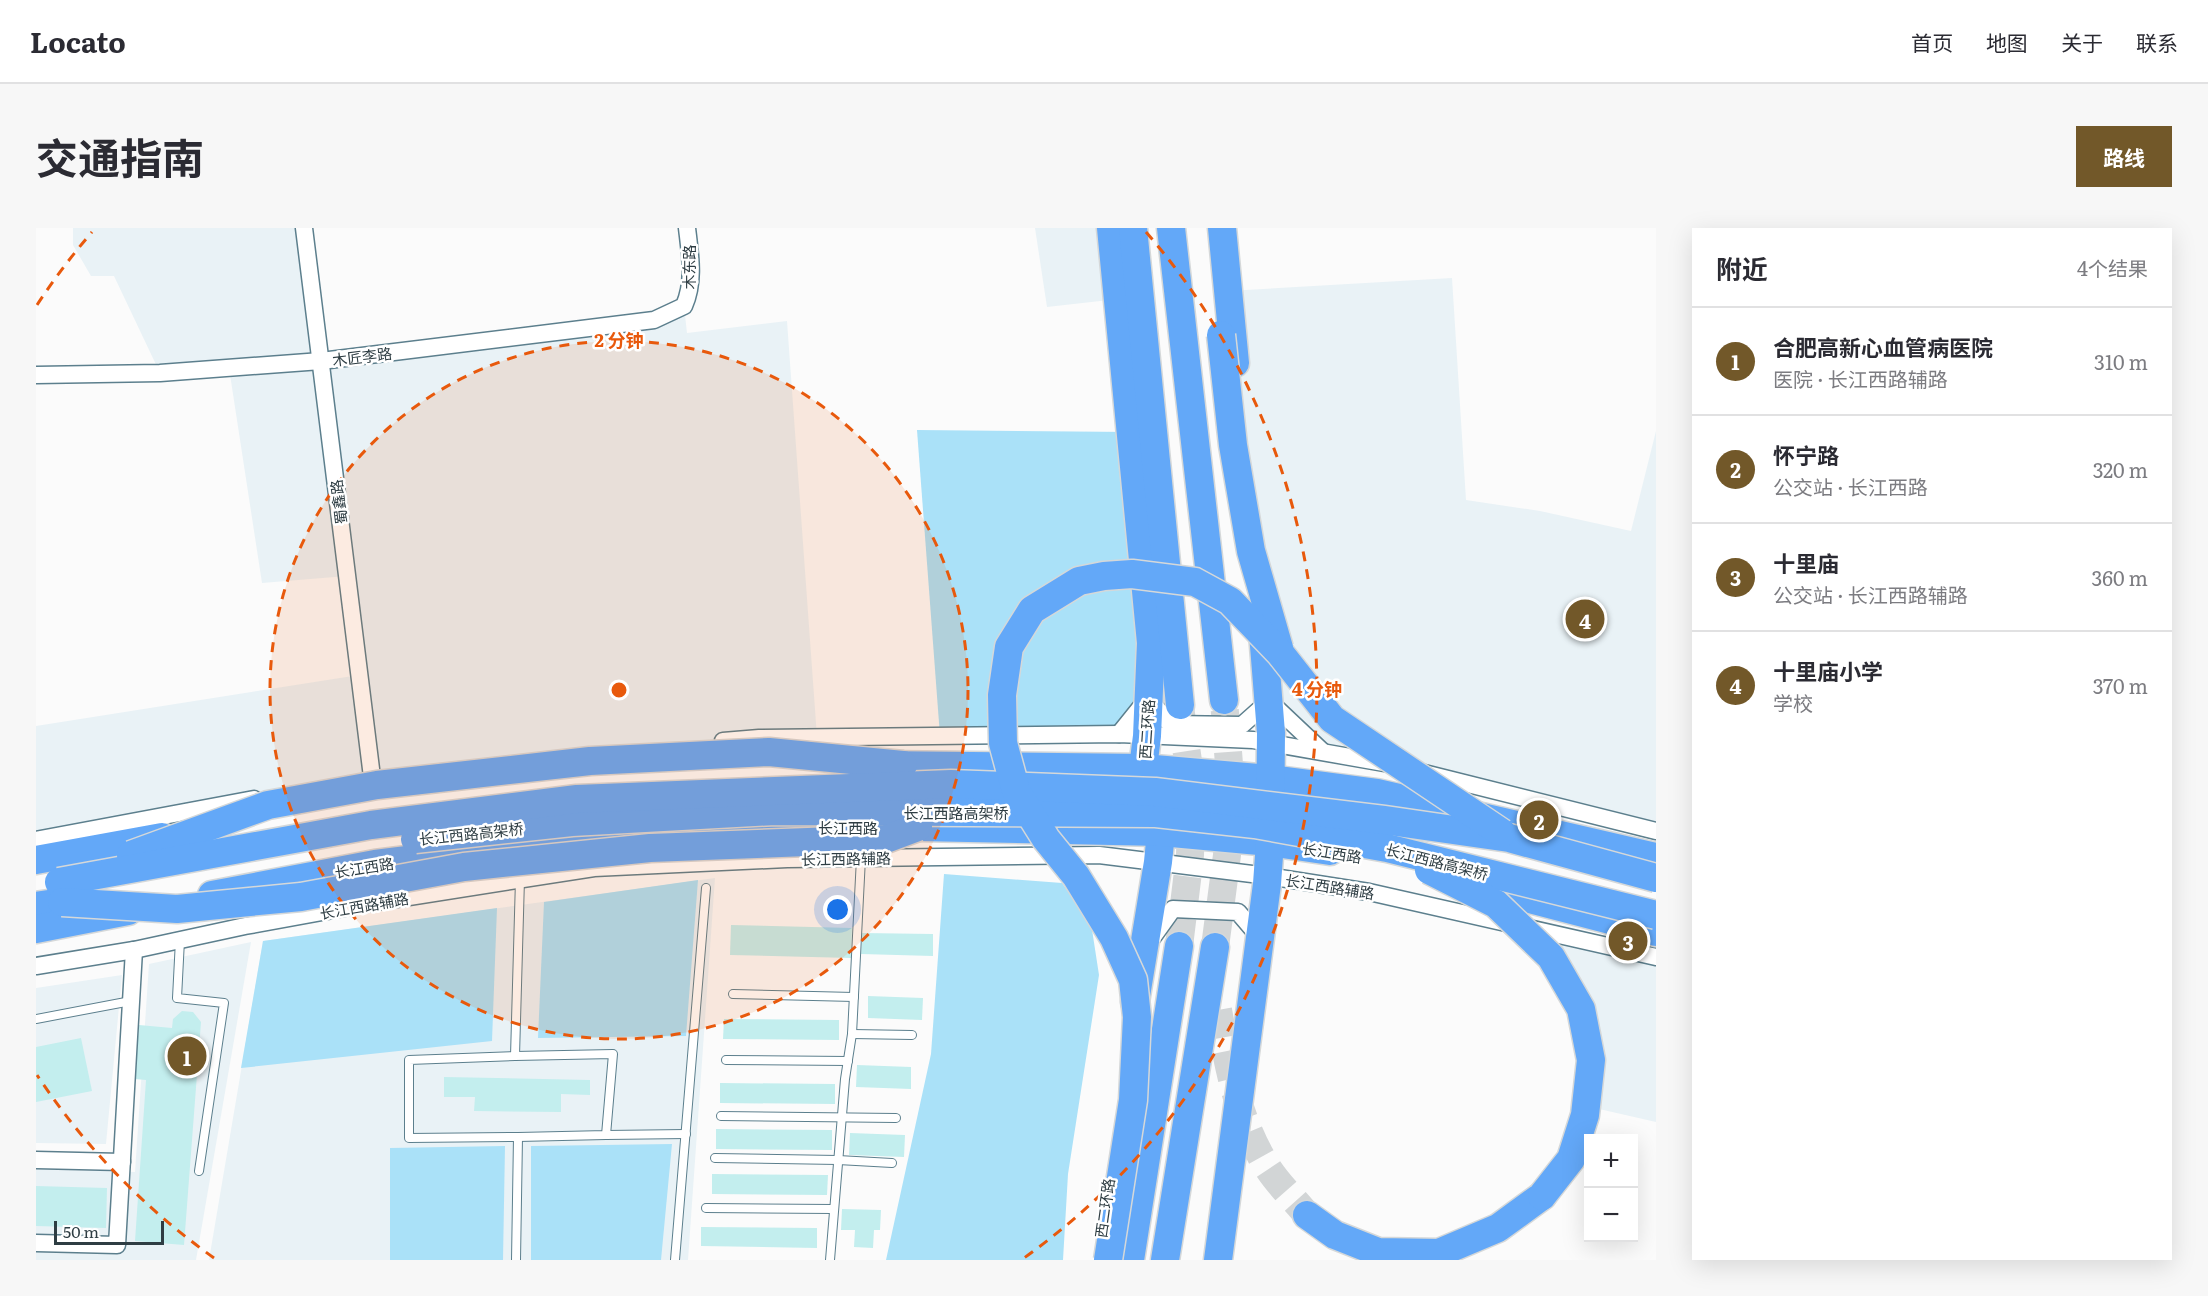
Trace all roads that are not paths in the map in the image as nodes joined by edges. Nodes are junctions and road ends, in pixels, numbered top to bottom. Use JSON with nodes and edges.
{"nodes":[{"id":1,"x":304,"y":228,"type":"edge"},
{"id":2,"x":687,"y":228,"type":"edge"},
{"id":3,"x":1111,"y":228,"type":"edge"},
{"id":4,"x":1133,"y":228,"type":"edge"},
{"id":5,"x":1171,"y":228,"type":"edge"},
{"id":6,"x":1205,"y":228,"type":"edge"},
{"id":7,"x":1222,"y":228,"type":"edge"},
{"id":8,"x":684,"y":306,"type":"joint"},
{"id":9,"x":321,"y":361,"type":"junction"},
{"id":10,"x":36,"y":375,"type":"edge"},
{"id":11,"x":1280,"y":653,"type":"junction"},
{"id":12,"x":1148,"y":698,"type":"junction"},
{"id":13,"x":1224,"y":700,"type":"tunnel mouth"},
{"id":14,"x":1269,"y":701,"type":"junction"},
{"id":15,"x":1180,"y":705,"type":"tunnel mouth"},
{"id":16,"x":1119,"y":734,"type":"junction"},
{"id":17,"x":1147,"y":736,"type":"junction"},
{"id":18,"x":1271,"y":743,"type":"junction"},
{"id":19,"x":1322,"y":751,"type":"junction"},
{"id":20,"x":903,"y":765,"type":"junction"},
{"id":21,"x":1143,"y":768,"type":"junction"},
{"id":22,"x":372,"y":777,"type":"junction"},
{"id":23,"x":1270,"y":779,"type":"junction"},
{"id":24,"x":918,"y":827,"type":"junction"},
{"id":25,"x":1656,"y":831,"type":"edge"},
{"id":26,"x":1161,"y":832,"type":"junction"},
{"id":27,"x":1509,"y":838,"type":"junction"},
{"id":28,"x":36,"y":840,"type":"edge"},
{"id":29,"x":1270,"y":842,"type":"junction"},
{"id":30,"x":1388,"y":848,"type":"junction"},
{"id":31,"x":1656,"y":857,"type":"edge"},
{"id":32,"x":861,"y":858,"type":"junction"},
{"id":33,"x":36,"y":860,"type":"edge"},
{"id":34,"x":1158,"y":862,"type":"junction"},
{"id":35,"x":1268,"y":876,"type":"junction"},
{"id":36,"x":1656,"y":878,"type":"edge"},
{"id":37,"x":520,"y":879,"type":"junction"},
{"id":38,"x":706,"y":888,"type":"dead end"},
{"id":39,"x":48,"y":894,"type":"edge"},
{"id":40,"x":1656,"y":915,"type":"edge"},
{"id":41,"x":36,"y":929,"type":"edge"},
{"id":42,"x":1656,"y":932,"type":"edge"},
{"id":43,"x":1260,"y":939,"type":"junction"},
{"id":44,"x":180,"y":940,"type":"junction"},
{"id":45,"x":1179,"y":946,"type":"tunnel mouth"},
{"id":46,"x":134,"y":950,"type":"junction"},
{"id":47,"x":1144,"y":950,"type":"junction"},
{"id":48,"x":1656,"y":957,"type":"edge"},
{"id":49,"x":36,"y":966,"type":"edge"},
{"id":50,"x":733,"y":994,"type":"dead end"},
{"id":51,"x":854,"y":997,"type":"junction"},
{"id":52,"x":131,"y":1001,"type":"junction"},
{"id":53,"x":1218,"y":1010,"type":"tunnel mouth"},
{"id":54,"x":36,"y":1019,"type":"edge"},
{"id":55,"x":852,"y":1034,"type":"junction"},
{"id":56,"x":912,"y":1035,"type":"dead end"},
{"id":57,"x":515,"y":1056,"type":"junction"},
{"id":58,"x":726,"y":1060,"type":"dead end"},
{"id":59,"x":848,"y":1061,"type":"junction"},
{"id":60,"x":721,"y":1116,"type":"dead end"},
{"id":61,"x":842,"y":1117,"type":"junction"},
{"id":62,"x":896,"y":1118,"type":"dead end"},
{"id":63,"x":686,"y":1134,"type":"junction"},
{"id":64,"x":606,"y":1135,"type":"junction"},
{"id":65,"x":518,"y":1137,"type":"junction"},
{"id":66,"x":715,"y":1158,"type":"dead end"},
{"id":67,"x":36,"y":1160,"type":"edge"},
{"id":68,"x":838,"y":1160,"type":"junction"},
{"id":69,"x":122,"y":1162,"type":"junction"},
{"id":70,"x":892,"y":1163,"type":"dead end"},
{"id":71,"x":199,"y":1171,"type":"dead end"},
{"id":72,"x":706,"y":1208,"type":"dead end"},
{"id":73,"x":833,"y":1209,"type":"junction"},
{"id":74,"x":1307,"y":1215,"type":"tunnel mouth"},
{"id":75,"x":36,"y":1243,"type":"edge"},
{"id":76,"x":516,"y":1260,"type":"edge"},
{"id":77,"x":675,"y":1260,"type":"edge"},
{"id":78,"x":830,"y":1260,"type":"edge"},
{"id":79,"x":1097,"y":1260,"type":"edge"},
{"id":80,"x":1108,"y":1260,"type":"edge"},
{"id":81,"x":1130,"y":1260,"type":"edge"},
{"id":82,"x":1165,"y":1260,"type":"edge"},
{"id":83,"x":1218,"y":1260,"type":"edge"}],
"edges":[{"from":1,"to":9,"type":"street","name":"蜀鑫路"},
{"from":2,"to":8,"type":"street","name":"木东路"},
{"from":3,"to":12,"type":"highway","name":"西二环路"},
{"from":4,"to":15,"type":"highway","name":"西二环路"},
{"from":5,"to":13,"type":"highway"},
{"from":6,"to":11,"type":"highway","bridge":true},
{"from":7,"to":14,"type":"highway"},
{"from":8,"to":9,"type":"street","name":"木匠李路"},
{"from":9,"to":10,"type":"street","name":"木匠李路"},
{"from":9,"to":22,"type":"street","name":"蜀鑫路"},
{"from":11,"to":27,"type":"highway","bridge":true},
{"from":11,"to":80,"type":"highway","bridge":true},
{"from":12,"to":14,"type":"street"},
{"from":12,"to":16,"type":"street"},
{"from":12,"to":17,"type":"highway","name":"西二环路"},
{"from":14,"to":18,"type":"highway"},
{"from":14,"to":19,"type":"street"},
{"from":16,"to":17,"type":"street"},
{"from":16,"to":22,"type":"street"},
{"from":17,"to":18,"type":"street"},
{"from":17,"to":21,"type":"highway","name":"西二环路"},
{"from":18,"to":19,"type":"street"},
{"from":18,"to":23,"type":"highway"},
{"from":19,"to":25,"type":"street"},
{"from":20,"to":21,"type":"highway"},
{"from":20,"to":33,"type":"highway"},
{"from":20,"to":39,"type":"highway","bridge":true},
{"from":21,"to":23,"type":"highway"},
{"from":21,"to":26,"type":"highway","name":"西二环路"},
{"from":22,"to":28,"type":"street"},
{"from":23,"to":29,"type":"highway"},
{"from":23,"to":31,"type":"highway"},
{"from":24,"to":26,"type":"highway","name":"长江西路"},
{"from":24,"to":39,"type":"highway","bridge":true},
{"from":24,"to":41,"type":"highway","name":"长江西路"},
{"from":26,"to":29,"type":"highway","name":"长江西路"},
{"from":26,"to":34,"type":"highway","name":"西二环路"},
{"from":27,"to":36,"type":"highway","name":"长江西路高架桥","bridge":true},
{"from":27,"to":39,"type":"highway","name":"长江西路高架桥","bridge":true},
{"from":29,"to":35,"type":"highway"},
{"from":29,"to":42,"type":"highway","name":"长江西路"},
{"from":30,"to":39,"type":"highway","name":"长江西路高架桥","bridge":true},
{"from":30,"to":40,"type":"highway","name":"长江西路高架桥","bridge":true},
{"from":30,"to":74,"type":"highway","bridge":true},
{"from":32,"to":34,"type":"street","name":"长江西路辅路"},
{"from":32,"to":37,"type":"street","name":"长江西路辅路"},
{"from":32,"to":51,"type":"lane"},
{"from":34,"to":35,"type":"street","name":"长江西路辅路"},
{"from":34,"to":47,"type":"highway","name":"西二环路"},
{"from":35,"to":43,"type":"highway"},
{"from":35,"to":48,"type":"street","name":"长江西路辅路"},
{"from":37,"to":44,"type":"street","name":"长江西路辅路"},
{"from":37,"to":57,"type":"lane"},
{"from":38,"to":63,"type":"lane"},
{"from":43,"to":47,"type":"street"},
{"from":43,"to":83,"type":"highway"},
{"from":44,"to":46,"type":"street","name":"长江西路辅路"},
{"from":44,"to":71,"type":"lane"},
{"from":45,"to":81,"type":"highway"},
{"from":46,"to":49,"type":"street","name":"长江西路辅路"},
{"from":46,"to":52,"type":"street"},
{"from":47,"to":79,"type":"highway","name":"西二环路"},
{"from":50,"to":51,"type":"lane"},
{"from":51,"to":55,"type":"lane"},
{"from":52,"to":54,"type":"lane"},
{"from":52,"to":69,"type":"street"},
{"from":53,"to":82,"type":"highway"},
{"from":55,"to":56,"type":"lane"},
{"from":55,"to":59,"type":"lane"},
{"from":57,"to":64,"type":"lane"},
{"from":57,"to":65,"type":"lane"},
{"from":58,"to":59,"type":"lane"},
{"from":59,"to":61,"type":"lane"},
{"from":60,"to":61,"type":"lane"},
{"from":61,"to":62,"type":"lane"},
{"from":61,"to":68,"type":"lane"},
{"from":63,"to":64,"type":"lane"},
{"from":63,"to":77,"type":"lane"},
{"from":64,"to":65,"type":"lane"},
{"from":65,"to":76,"type":"lane"},
{"from":66,"to":68,"type":"lane"},
{"from":67,"to":69,"type":"street"},
{"from":68,"to":70,"type":"lane"},
{"from":68,"to":73,"type":"lane"},
{"from":69,"to":75,"type":"street"},
{"from":72,"to":73,"type":"lane"},
{"from":73,"to":78,"type":"lane"}]}
